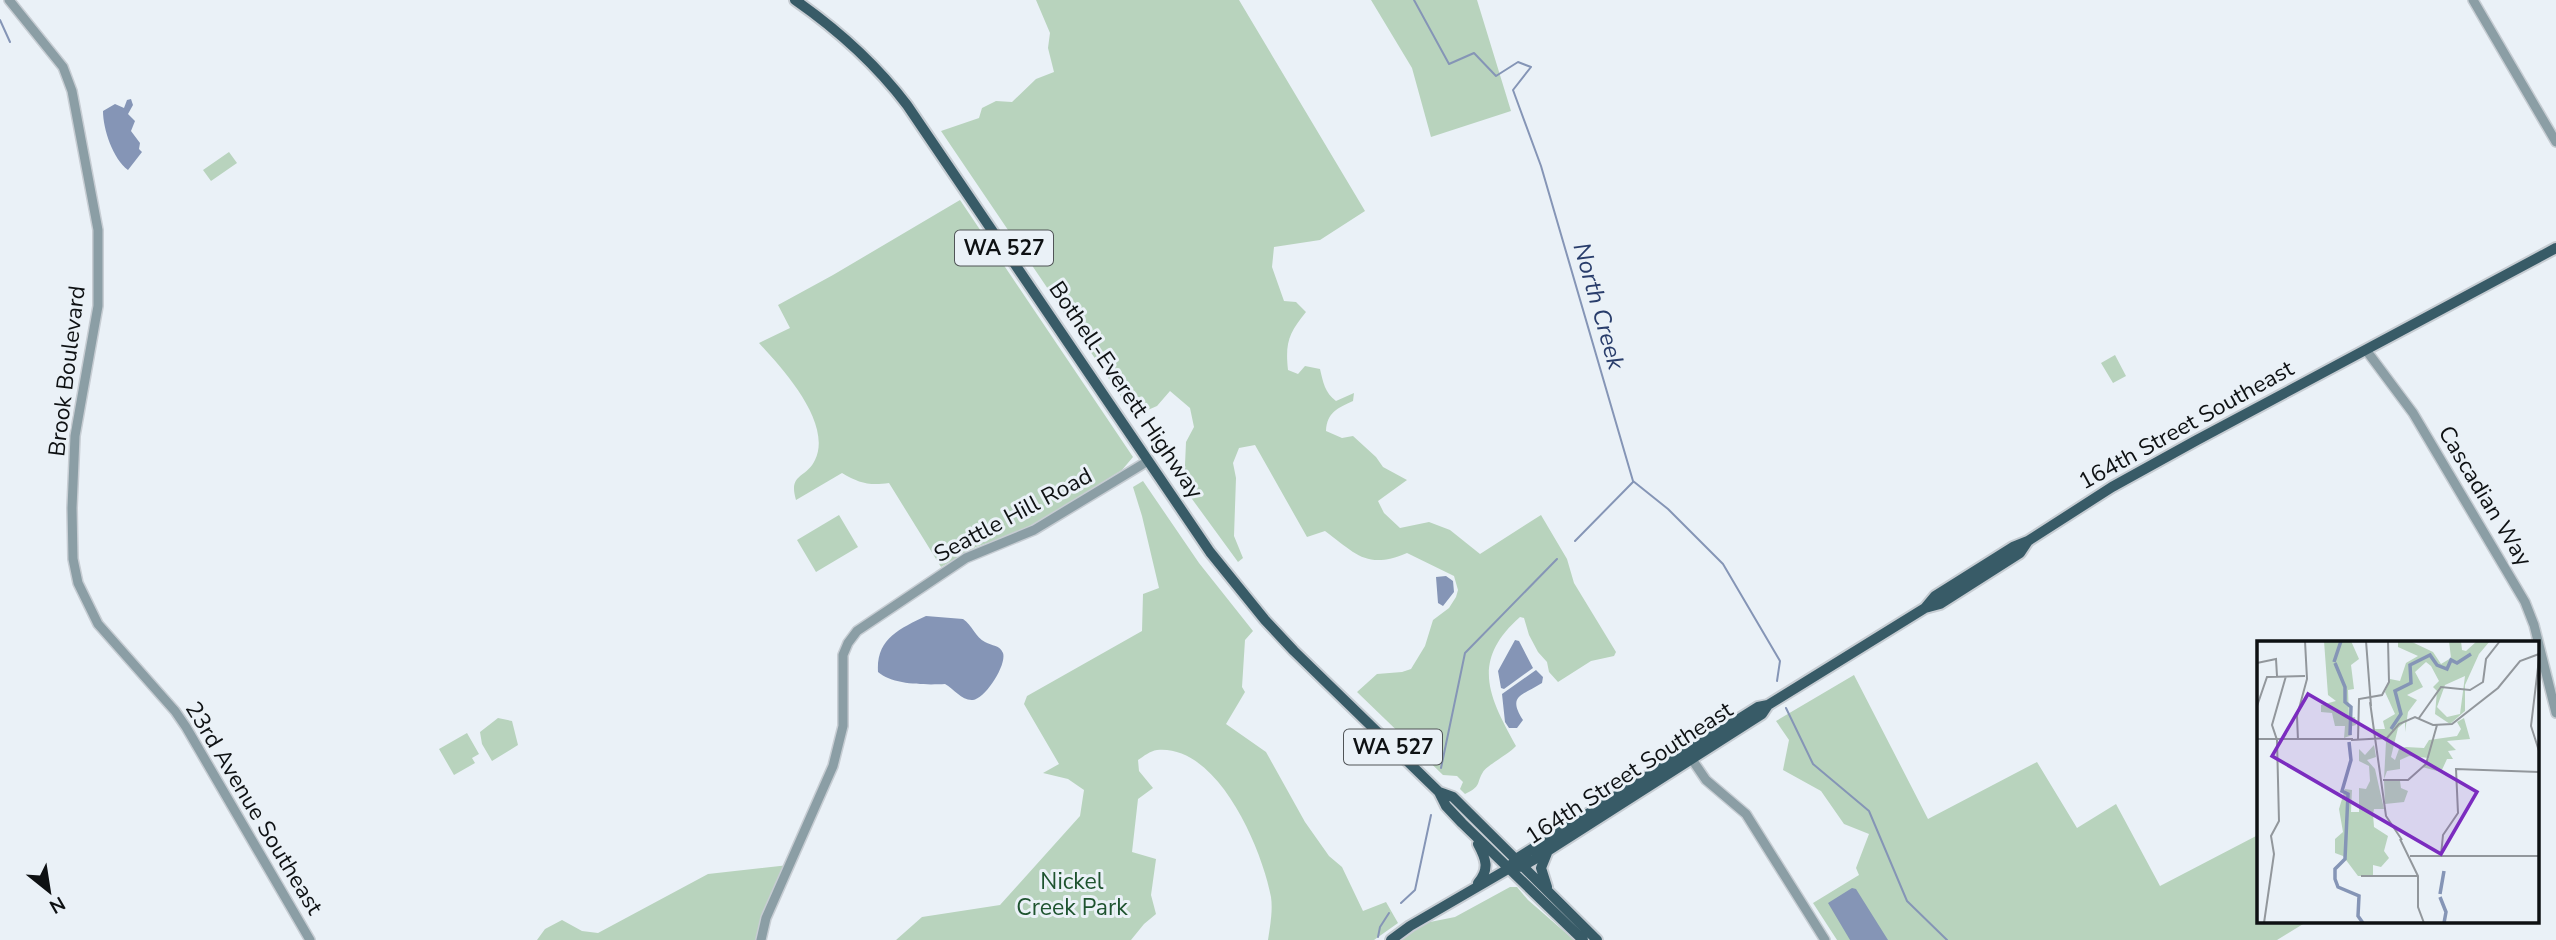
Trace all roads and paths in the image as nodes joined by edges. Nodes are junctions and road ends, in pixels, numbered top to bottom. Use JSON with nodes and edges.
{"nodes":[{"id":1,"x":9,"y":0,"type":"edge"},
{"id":2,"x":795,"y":0,"type":"edge"},
{"id":3,"x":2473,"y":0,"type":"edge"},
{"id":4,"x":2556,"y":142,"type":"edge"},
{"id":5,"x":2556,"y":248,"type":"edge"},
{"id":6,"x":2367,"y":350,"type":"junction"},
{"id":7,"x":1147,"y":461,"type":"junction"},
{"id":8,"x":163,"y":698,"type":"joint"},
{"id":9,"x":1768,"y":705,"type":"junction"},
{"id":10,"x":2556,"y":713,"type":"edge"},
{"id":11,"x":1691,"y":758,"type":"junction"},
{"id":12,"x":1439,"y":792,"type":"junction"},
{"id":13,"x":1472,"y":833,"type":"junction"},
{"id":14,"x":1553,"y":847,"type":"junction"},
{"id":15,"x":1520,"y":862,"type":"junction"},
{"id":16,"x":1508,"y":869,"type":"junction"},
{"id":17,"x":1550,"y":893,"type":"junction"},
{"id":18,"x":1465,"y":894,"type":"junction"},
{"id":19,"x":310,"y":940,"type":"edge"},
{"id":20,"x":761,"y":940,"type":"edge"},
{"id":21,"x":1391,"y":940,"type":"edge"},
{"id":22,"x":1583,"y":940,"type":"edge"},
{"id":23,"x":1597,"y":940,"type":"edge"},
{"id":24,"x":1825,"y":940,"type":"edge"}],
"edges":[{"from":1,"to":8,"type":"street","name":"Brook Boulevard"},
{"from":2,"to":7,"type":"main road","name":"Bothell-Everett Highway","number":"WA 527"},
{"from":3,"to":4,"type":"street"},
{"from":5,"to":6,"type":"main road","name":"164th Street Southeast"},
{"from":6,"to":9,"type":"main road","name":"164th Street Southeast"},
{"from":6,"to":10,"type":"street","name":"Cascadian Way"},
{"from":7,"to":12,"type":"main road","name":"Bothell-Everett Highway","number":"WA 527"},
{"from":7,"to":20,"type":"street","name":"Seattle Hill Road"},
{"from":8,"to":19,"type":"street","name":"23rd Avenue Southeast"},
{"from":9,"to":11,"type":"main road","name":"164th Street Southeast"},
{"from":9,"to":15,"type":"main road","name":"164th Street Southeast"},
{"from":11,"to":14,"type":"main road","name":"164th Street Southeast"},
{"from":11,"to":24,"type":"street"},
{"from":12,"to":13,"type":"main road","name":"Bothell-Everett Highway","number":"WA 527"},
{"from":12,"to":15,"type":"main road","name":"Bothell-Everett Highway","number":"WA 527"},
{"from":13,"to":16,"type":"main road","name":"Bothell-Everett Highway","number":"WA 527"},
{"from":13,"to":18,"type":"main road"},
{"from":14,"to":15,"type":"main road","name":"164th Street Southeast"},
{"from":14,"to":17,"type":"main road"},
{"from":15,"to":16,"type":"main road"},
{"from":15,"to":17,"type":"main road","name":"Bothell-Everett Highway","number":"WA 527"},
{"from":16,"to":18,"type":"main road"},
{"from":16,"to":22,"type":"main road","name":"Bothell-Everett Highway","number":"WA 527"},
{"from":17,"to":23,"type":"main road","name":"Bothell-Everett Highway","number":"WA 527"},
{"from":18,"to":21,"type":"main road"}]}
